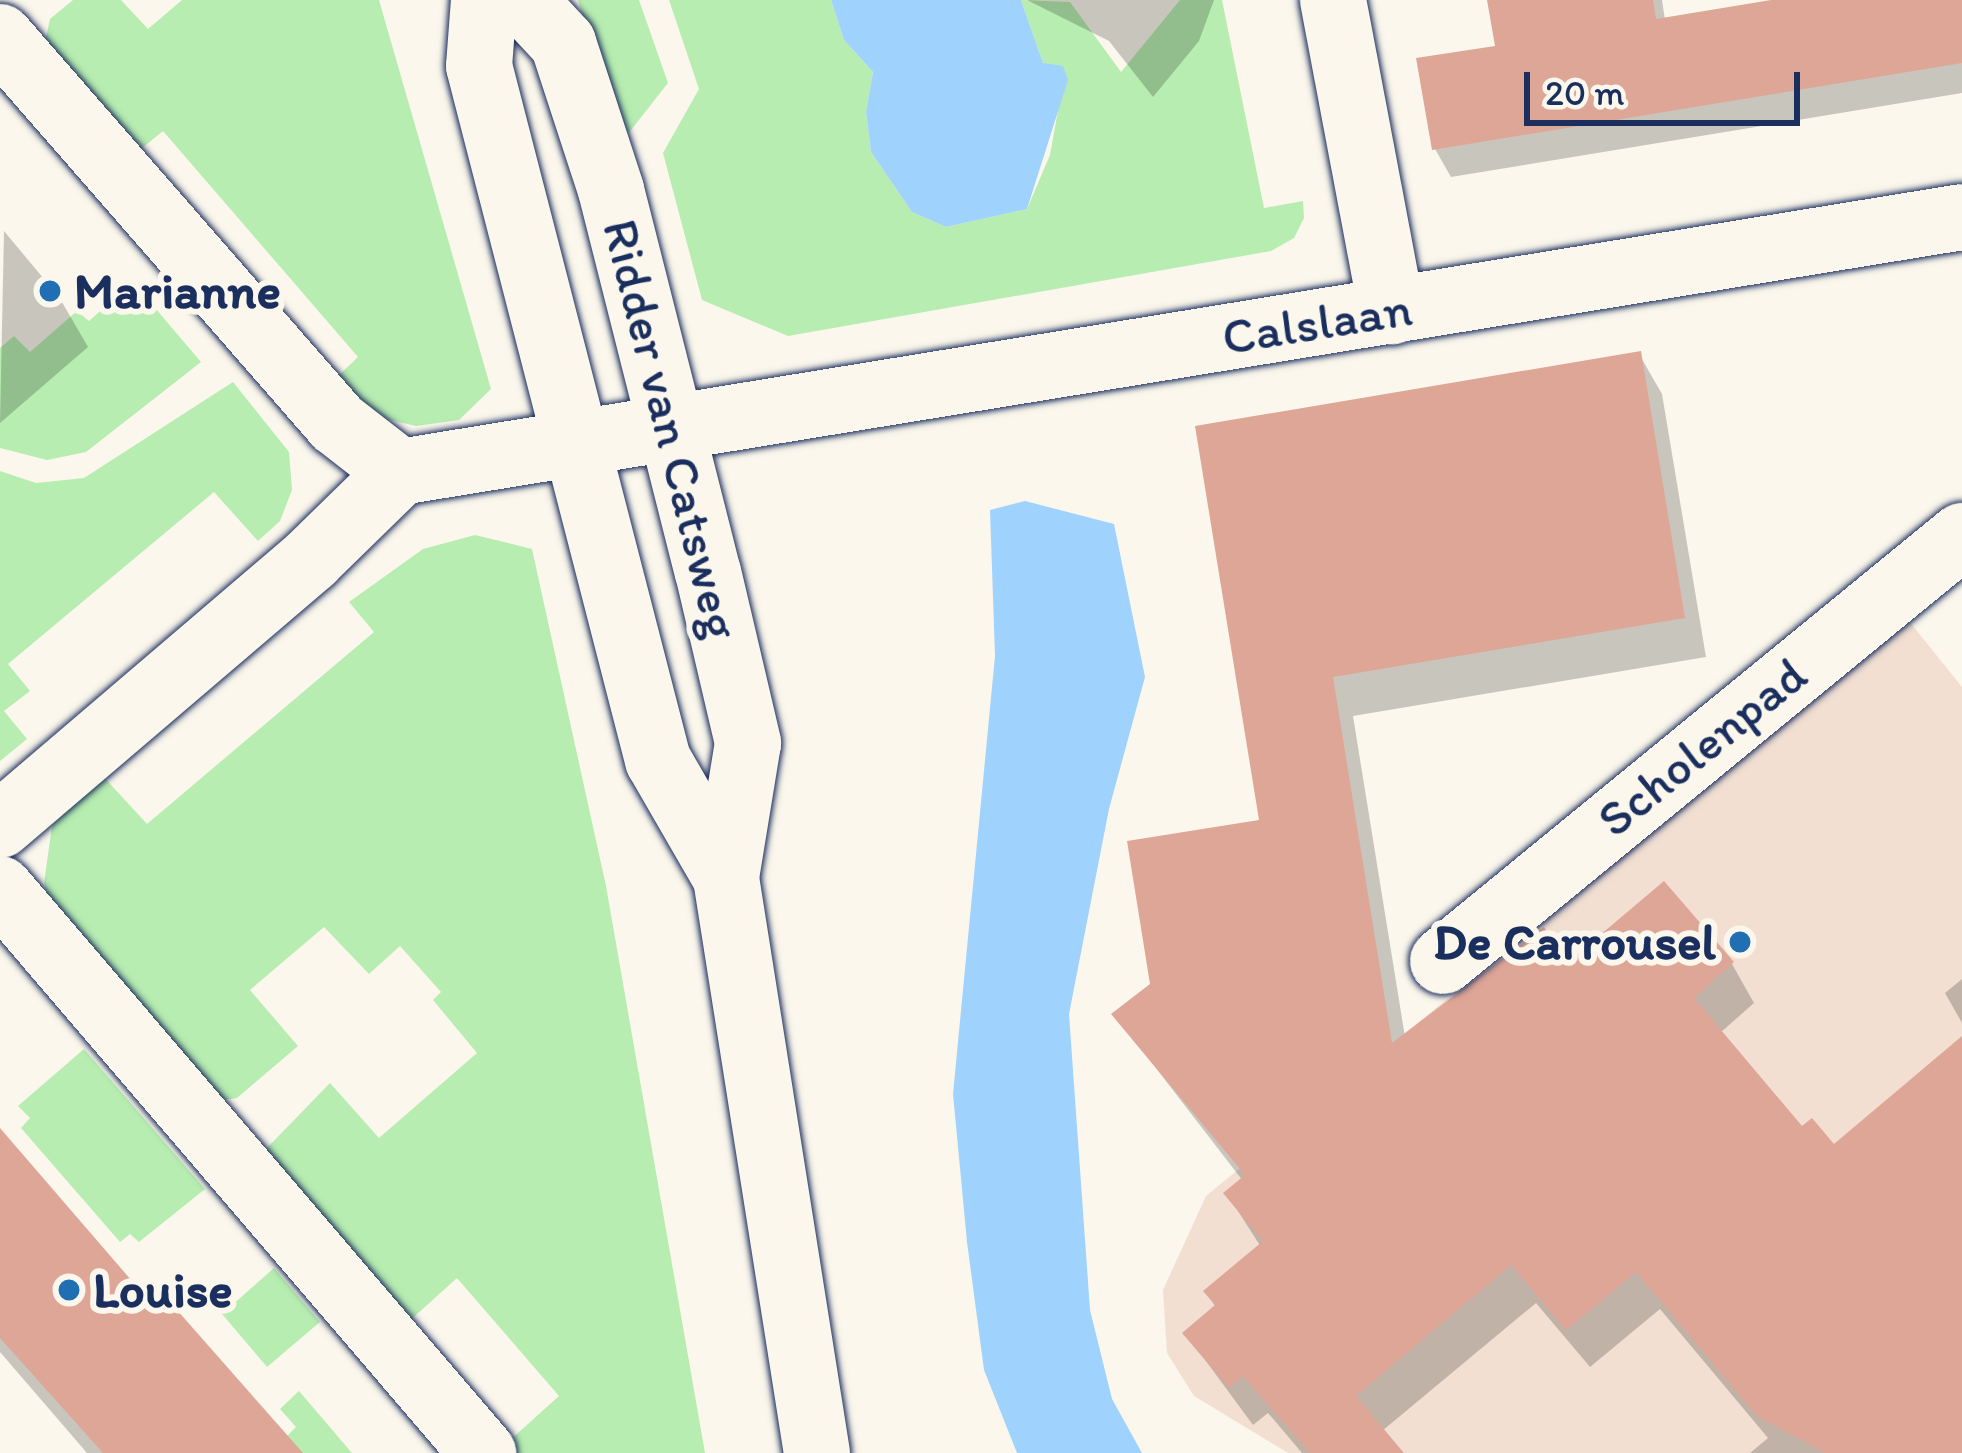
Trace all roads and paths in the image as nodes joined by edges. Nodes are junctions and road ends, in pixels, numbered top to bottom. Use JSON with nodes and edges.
{"nodes":[{"id":1,"x":484,"y":0,"type":"edge"},
{"id":2,"x":523,"y":0,"type":"edge"},
{"id":3,"x":1333,"y":0,"type":"edge"},
{"id":4,"x":0,"y":38,"type":"edge"},
{"id":5,"x":1962,"y":218,"type":"edge"},
{"id":6,"x":1392,"y":311,"type":"junction"},
{"id":7,"x":672,"y":429,"type":"junction"},
{"id":8,"x":580,"y":444,"type":"junction"},
{"id":9,"x":400,"y":472,"type":"junction"},
{"id":10,"x":1962,"y":536,"type":"edge"},
{"id":11,"x":0,"y":825,"type":"edge"},
{"id":12,"x":726,"y":878,"type":"junction"},
{"id":13,"x":0,"y":889,"type":"edge"},
{"id":14,"x":1443,"y":961,"type":"dead end"},
{"id":15,"x":483,"y":1453,"type":"edge"},
{"id":16,"x":817,"y":1453,"type":"edge"}],
"edges":[{"from":1,"to":8,"type":"street","name":"Ridder van Catsweg"},
{"from":2,"to":7,"type":"street","name":"Ridder van Catsweg"},
{"from":3,"to":6,"type":"street"},
{"from":4,"to":9,"type":"street"},
{"from":5,"to":6,"type":"street","name":"Calslaan"},
{"from":6,"to":7,"type":"street","name":"Calslaan"},
{"from":7,"to":8,"type":"street","name":"Calslaan"},
{"from":7,"to":12,"type":"street","name":"Ridder van Catsweg"},
{"from":8,"to":9,"type":"street","name":"Ridder van Catsweg"},
{"from":8,"to":12,"type":"street","name":"Ridder van Catsweg"},
{"from":9,"to":11,"type":"street"},
{"from":10,"to":14,"type":"street","name":"Scholenpad"},
{"from":12,"to":16,"type":"street","name":"Ridder van Catsweg"},
{"from":13,"to":15,"type":"street"}]}
